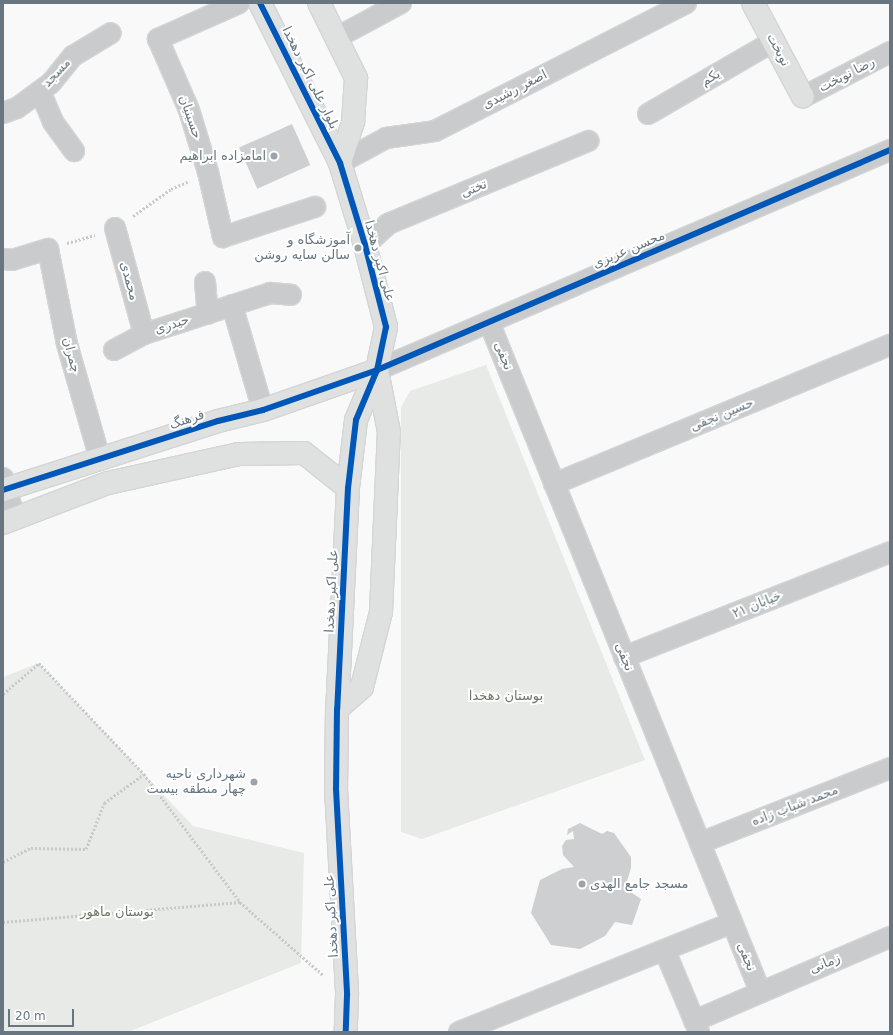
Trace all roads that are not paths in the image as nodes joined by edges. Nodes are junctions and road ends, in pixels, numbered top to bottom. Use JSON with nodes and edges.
{"nodes":[{"id":1,"x":239,"y":3,"type":"edge"},
{"id":2,"x":260,"y":3,"type":"edge"},
{"id":3,"x":319,"y":3,"type":"edge"},
{"id":4,"x":401,"y":3,"type":"edge"},
{"id":5,"x":686,"y":3,"type":"edge"},
{"id":6,"x":753,"y":3,"type":"edge"},
{"id":7,"x":111,"y":33,"type":"dead end"},
{"id":8,"x":336,"y":38,"type":"junction"},
{"id":9,"x":774,"y":42,"type":"junction"},
{"id":10,"x":890,"y":52,"type":"edge"},
{"id":11,"x":40,"y":91,"type":"junction"},
{"id":12,"x":804,"y":97,"type":"joint"},
{"id":13,"x":3,"y":113,"type":"edge"},
{"id":14,"x":648,"y":114,"type":"dead end"},
{"id":15,"x":588,"y":141,"type":"dead end"},
{"id":16,"x":890,"y":150,"type":"edge"},
{"id":17,"x":74,"y":151,"type":"dead end"},
{"id":18,"x":340,"y":163,"type":"junction"},
{"id":19,"x":315,"y":208,"type":"dead end"},
{"id":20,"x":115,"y":228,"type":"dead end"},
{"id":21,"x":365,"y":245,"type":"junction"},
{"id":22,"x":3,"y":259,"type":"edge"},
{"id":23,"x":205,"y":282,"type":"dead end"},
{"id":24,"x":291,"y":295,"type":"dead end"},
{"id":25,"x":232,"y":306,"type":"junction"},
{"id":26,"x":208,"y":314,"type":"junction"},
{"id":27,"x":489,"y":322,"type":"junction"},
{"id":28,"x":144,"y":334,"type":"junction"},
{"id":29,"x":890,"y":345,"type":"edge"},
{"id":30,"x":114,"y":350,"type":"dead end"},
{"id":31,"x":377,"y":370,"type":"junction"},
{"id":32,"x":263,"y":410,"type":"junction"},
{"id":33,"x":100,"y":459,"type":"junction"},
{"id":34,"x":554,"y":484,"type":"junction"},
{"id":35,"x":4,"y":486,"type":"edge"},
{"id":36,"x":348,"y":488,"type":"junction"},
{"id":37,"x":9,"y":520,"type":"edge"},
{"id":38,"x":890,"y":552,"type":"edge"},
{"id":39,"x":624,"y":657,"type":"junction"},
{"id":40,"x":337,"y":709,"type":"junction"},
{"id":41,"x":890,"y":768,"type":"edge"},
{"id":42,"x":700,"y":843,"type":"junction"},
{"id":43,"x":732,"y":923,"type":"junction"},
{"id":44,"x":890,"y":937,"type":"edge"},
{"id":45,"x":665,"y":951,"type":"junction"},
{"id":46,"x":760,"y":991,"type":"junction"},
{"id":47,"x":697,"y":1026,"type":"edge"},
{"id":48,"x":346,"y":1032,"type":"edge"},
{"id":49,"x":459,"y":1032,"type":"edge"}],
"edges":[{"from":1,"to":19,"type":"street","name":"حسینیان"},
{"from":2,"to":18,"type":"street","name":"بلوار علی اکبر دهخدا"},
{"from":3,"to":8,"type":"street","name":"بلوار علی اکبر دهخدا"},
{"from":4,"to":8,"type":"street"},
{"from":5,"to":18,"type":"street","name":"اصغر رشیدی"},
{"from":6,"to":9,"type":"street","name":"نوبخت"},
{"from":7,"to":11,"type":"street","name":"مسجد"},
{"from":8,"to":18,"type":"street","name":"بلوار علی اکبر دهخدا"},
{"from":9,"to":12,"type":"street","name":"نوبخت"},
{"from":9,"to":14,"type":"street","name":"یکم"},
{"from":10,"to":12,"type":"street","name":"رضا نوبخت"},
{"from":11,"to":13,"type":"street","name":"مسجد"},
{"from":11,"to":17,"type":"street"},
{"from":15,"to":21,"type":"street","name":"تختی"},
{"from":16,"to":27,"type":"street","name":"محسن عزیزی"},
{"from":18,"to":21,"type":"street","name":"علی اکبر دهخدا"},
{"from":20,"to":28,"type":"street","name":"محمدی"},
{"from":21,"to":31,"type":"street","name":"علی اکبر دهخدا"},
{"from":22,"to":33,"type":"street","name":"چمران"},
{"from":23,"to":26,"type":"street"},
{"from":24,"to":25,"type":"street","name":"حیدری"},
{"from":25,"to":26,"type":"street","name":"حیدری"},
{"from":25,"to":32,"type":"street"},
{"from":26,"to":28,"type":"street","name":"حیدری"},
{"from":27,"to":31,"type":"street","name":"محسن عزیزی"},
{"from":27,"to":34,"type":"street","name":"نجفی"},
{"from":28,"to":30,"type":"street","name":"حیدری"},
{"from":29,"to":34,"type":"street","name":"حسین نجفی"},
{"from":31,"to":32,"type":"street","name":"فرهنگ"},
{"from":31,"to":36,"type":"street","name":"علی اکبر دهخدا"},
{"from":31,"to":40,"type":"street","name":"علی اکبر دهخدا"},
{"from":32,"to":33,"type":"street","name":"فرهنگ"},
{"from":33,"to":35,"type":"street","name":"فرهنگ"},
{"from":34,"to":39,"type":"street","name":"نجفی"},
{"from":35,"to":37,"type":"street"},
{"from":36,"to":37,"type":"street"},
{"from":36,"to":40,"type":"street","name":"علی اکبر دهخدا"},
{"from":38,"to":39,"type":"street","name":"خیابان ۲۱"},
{"from":39,"to":42,"type":"street","name":"نجفی"},
{"from":40,"to":48,"type":"street","name":"علی اکبر دهخدا"},
{"from":41,"to":42,"type":"street","name":"محمد شباب زاده"},
{"from":42,"to":43,"type":"street","name":"نجفی"},
{"from":43,"to":45,"type":"street"},
{"from":43,"to":46,"type":"street","name":"نجفی"},
{"from":44,"to":46,"type":"street","name":"زمانی"},
{"from":45,"to":47,"type":"street"},
{"from":45,"to":49,"type":"street"},
{"from":46,"to":47,"type":"street","name":"زمانی"}]}
